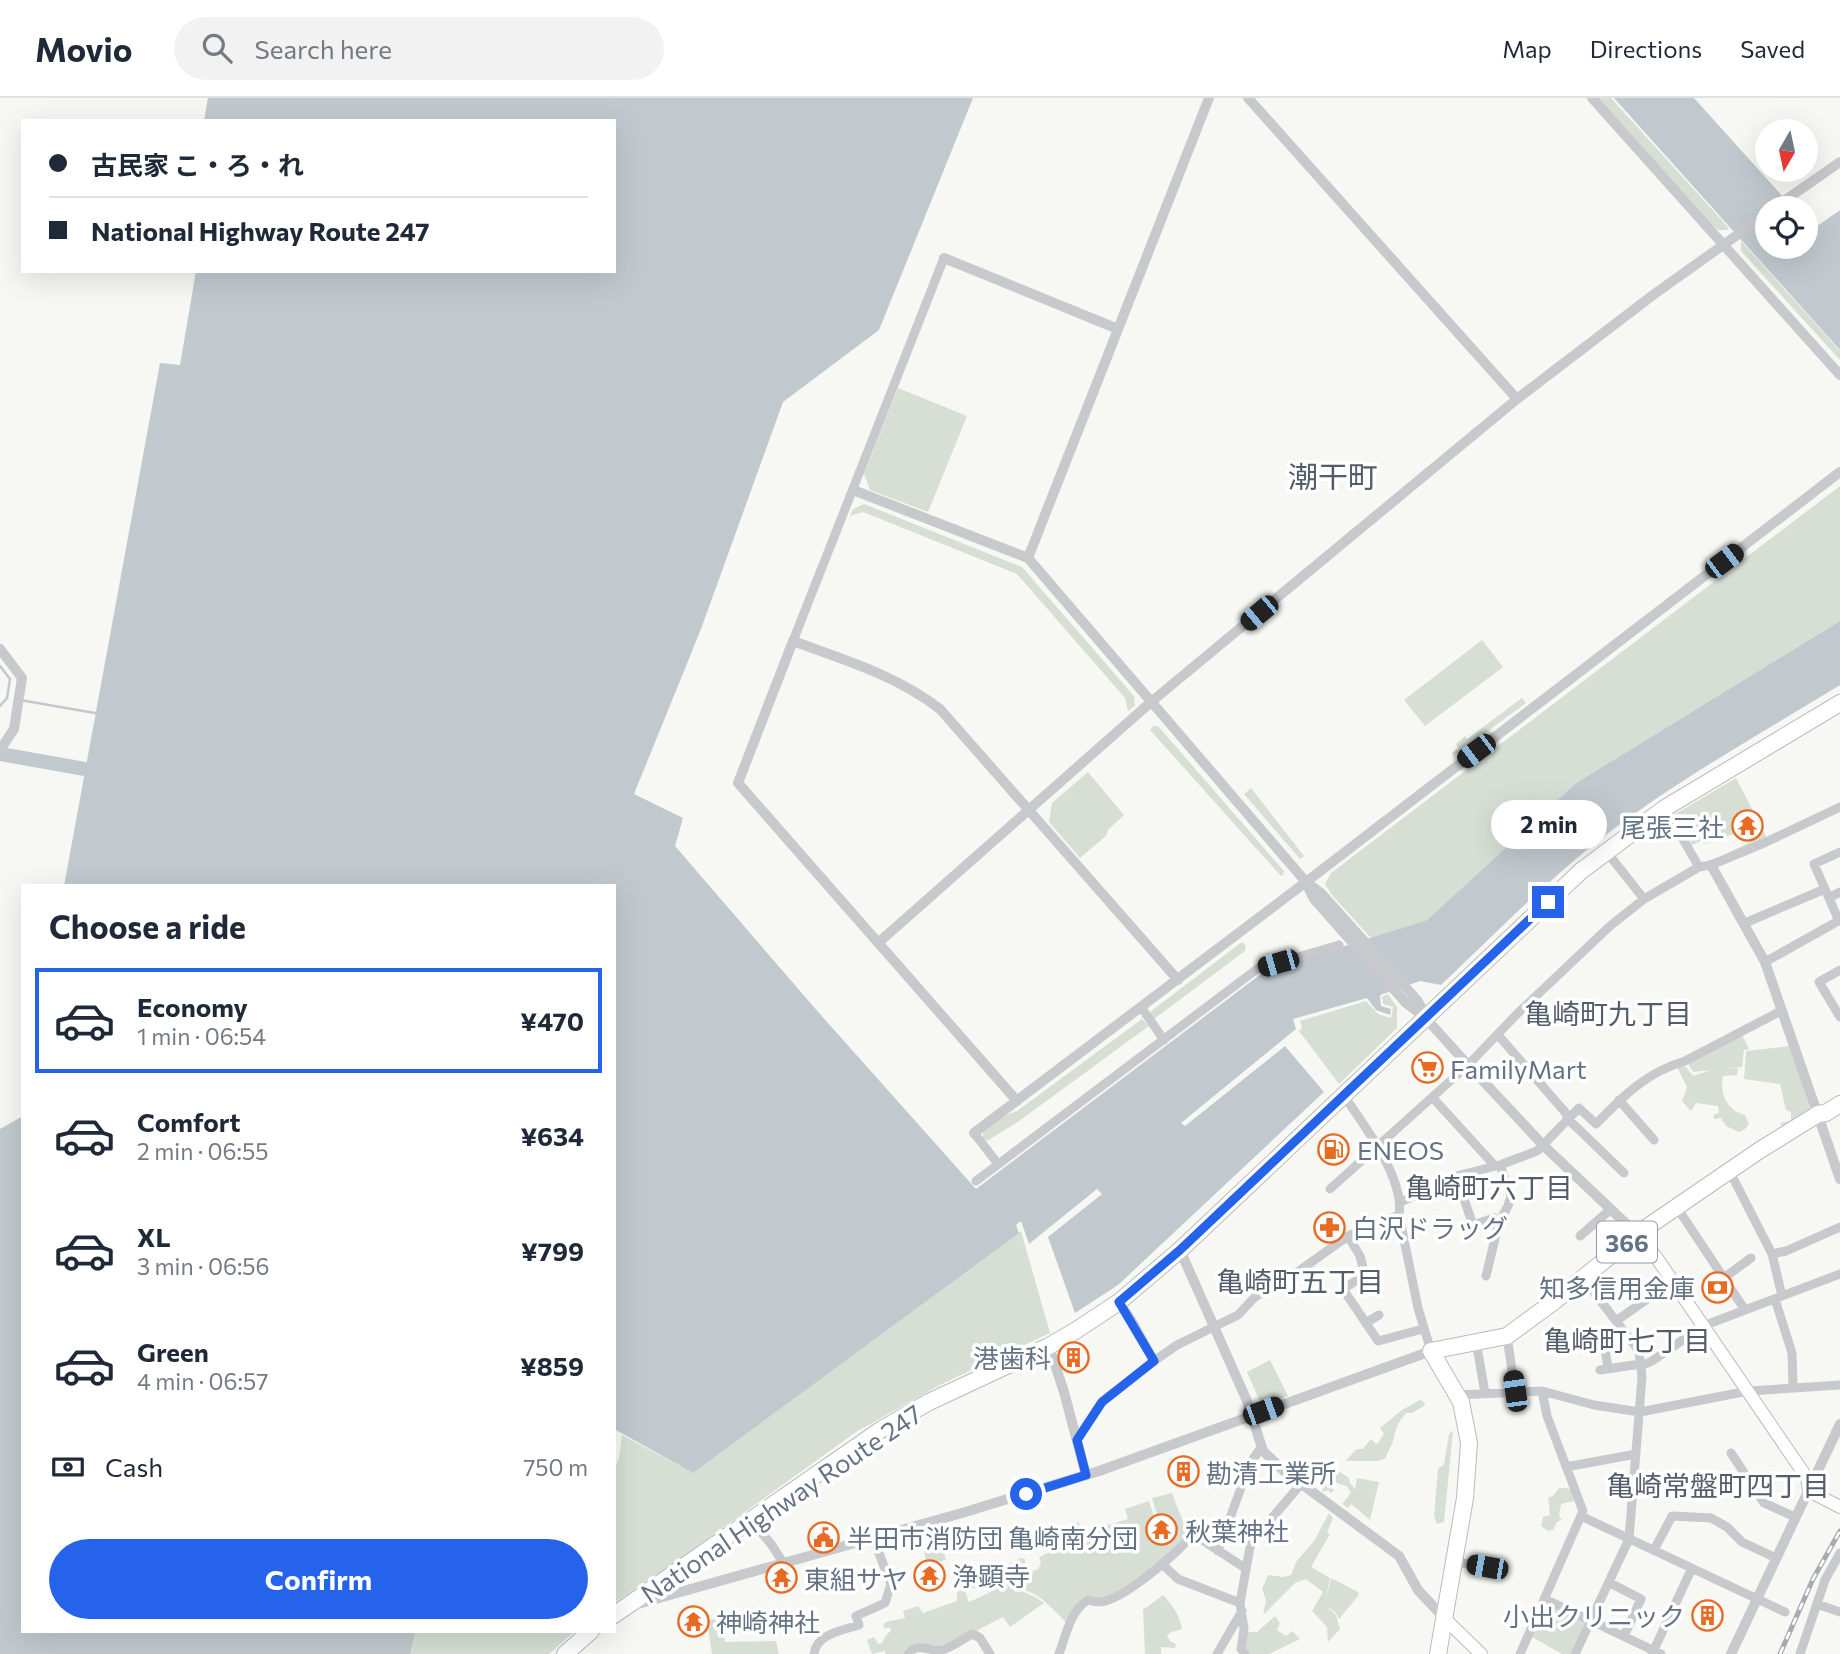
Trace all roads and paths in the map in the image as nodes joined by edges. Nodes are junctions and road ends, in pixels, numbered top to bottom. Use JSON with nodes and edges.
{"nodes":[{"id":1,"x":1209,"y":98,"type":"edge"},
{"id":2,"x":1248,"y":98,"type":"edge"},
{"id":3,"x":1592,"y":98,"type":"edge"},
{"id":4,"x":1840,"y":162,"type":"edge"},
{"id":5,"x":1791,"y":196,"type":"edge"},
{"id":6,"x":1755,"y":222,"type":"edge"},
{"id":7,"x":1722,"y":244,"type":"junction"},
{"id":8,"x":944,"y":258,"type":"joint"},
{"id":9,"x":1118,"y":328,"type":"junction"},
{"id":10,"x":1840,"y":375,"type":"edge"},
{"id":11,"x":1517,"y":399,"type":"junction"},
{"id":12,"x":1840,"y":471,"type":"edge"},
{"id":13,"x":853,"y":490,"type":"junction"},
{"id":14,"x":1028,"y":558,"type":"junction"},
{"id":15,"x":793,"y":641,"type":"junction"},
{"id":16,"x":0,"y":649,"type":"edge"},
{"id":17,"x":1151,"y":702,"type":"junction"},
{"id":18,"x":1840,"y":703,"type":"edge"},
{"id":19,"x":0,"y":750,"type":"edge"},
{"id":20,"x":1840,"y":807,"type":"edge"},
{"id":21,"x":1665,"y":808,"type":"junction"},
{"id":22,"x":1031,"y":810,"type":"junction"},
{"id":23,"x":1606,"y":850,"type":"junction"},
{"id":24,"x":1840,"y":852,"type":"edge"},
{"id":25,"x":1705,"y":866,"type":"junction"},
{"id":26,"x":1306,"y":882,"type":"junction"},
{"id":27,"x":1840,"y":892,"type":"edge"},
{"id":28,"x":1827,"y":893,"type":"junction"},
{"id":29,"x":1644,"y":899,"type":"junction"},
{"id":30,"x":1839,"y":920,"type":"edge"},
{"id":31,"x":1745,"y":923,"type":"junction"},
{"id":32,"x":878,"y":943,"type":"junction"},
{"id":33,"x":1339,"y":945,"type":"dead end"},
{"id":34,"x":1765,"y":962,"type":"junction"},
{"id":35,"x":1840,"y":970,"type":"edge"},
{"id":36,"x":1178,"y":980,"type":"junction"},
{"id":37,"x":1141,"y":1007,"type":"junction"},
{"id":38,"x":1781,"y":1011,"type":"junction"},
{"id":39,"x":1426,"y":1017,"type":"junction"},
{"id":40,"x":1840,"y":1017,"type":"edge"},
{"id":41,"x":1498,"y":1035,"type":"junction"},
{"id":42,"x":1164,"y":1040,"type":"junction"},
{"id":43,"x":1468,"y":1065,"type":"junction"},
{"id":44,"x":1344,"y":1096,"type":"junction"},
{"id":45,"x":1433,"y":1098,"type":"junction"},
{"id":46,"x":1619,"y":1100,"type":"junction"},
{"id":47,"x":1017,"y":1101,"type":"junction"},
{"id":48,"x":1840,"y":1104,"type":"edge"},
{"id":49,"x":1818,"y":1114,"type":"junction"},
{"id":50,"x":1568,"y":1119,"type":"junction"},
{"id":51,"x":974,"y":1133,"type":"joint"},
{"id":52,"x":1654,"y":1140,"type":"dead end"},
{"id":53,"x":1544,"y":1146,"type":"junction"},
{"id":54,"x":1374,"y":1148,"type":"junction"},
{"id":55,"x":1837,"y":1159,"type":"edge"},
{"id":56,"x":998,"y":1164,"type":"junction"},
{"id":57,"x":1498,"y":1165,"type":"junction"},
{"id":58,"x":1730,"y":1170,"type":"junction"},
{"id":59,"x":1623,"y":1173,"type":"dead end"},
{"id":60,"x":1456,"y":1176,"type":"junction"},
{"id":61,"x":1840,"y":1179,"type":"edge"},
{"id":62,"x":976,"y":1181,"type":"dead end"},
{"id":63,"x":1330,"y":1189,"type":"dead end"},
{"id":64,"x":1401,"y":1202,"type":"junction"},
{"id":65,"x":1676,"y":1206,"type":"junction"},
{"id":66,"x":1611,"y":1209,"type":"junction"},
{"id":67,"x":1399,"y":1215,"type":"junction"},
{"id":68,"x":1499,"y":1222,"type":"junction"},
{"id":69,"x":1840,"y":1227,"type":"edge"},
{"id":70,"x":1637,"y":1234,"type":"junction"},
{"id":71,"x":1348,"y":1236,"type":"junction"},
{"id":72,"x":1580,"y":1236,"type":"dead end"},
{"id":73,"x":1180,"y":1250,"type":"junction"},
{"id":74,"x":1772,"y":1254,"type":"junction"},
{"id":75,"x":1751,"y":1258,"type":"dead end"},
{"id":76,"x":1840,"y":1274,"type":"edge"},
{"id":77,"x":1486,"y":1276,"type":"dead end"},
{"id":78,"x":1725,"y":1277,"type":"junction"},
{"id":79,"x":1583,"y":1278,"type":"junction"},
{"id":80,"x":1673,"y":1282,"type":"junction"},
{"id":81,"x":1779,"y":1297,"type":"junction"},
{"id":82,"x":1119,"y":1302,"type":"junction"},
{"id":83,"x":1745,"y":1310,"type":"junction"},
{"id":84,"x":1379,"y":1315,"type":"dead end"},
{"id":85,"x":1367,"y":1322,"type":"junction"},
{"id":86,"x":1619,"y":1325,"type":"junction"},
{"id":87,"x":1703,"y":1326,"type":"junction"},
{"id":88,"x":1214,"y":1328,"type":"junction"},
{"id":89,"x":1423,"y":1329,"type":"junction"},
{"id":90,"x":1507,"y":1336,"type":"junction"},
{"id":91,"x":1476,"y":1341,"type":"junction"},
{"id":92,"x":1049,"y":1346,"type":"junction"},
{"id":93,"x":1431,"y":1351,"type":"junction"},
{"id":94,"x":1154,"y":1361,"type":"junction"},
{"id":95,"x":1642,"y":1364,"type":"junction"},
{"id":96,"x":1840,"y":1385,"type":"edge"},
{"id":97,"x":1793,"y":1386,"type":"junction"},
{"id":98,"x":1515,"y":1391,"type":"junction"},
{"id":99,"x":1542,"y":1391,"type":"junction"},
{"id":100,"x":1748,"y":1391,"type":"junction"},
{"id":101,"x":1485,"y":1392,"type":"junction"},
{"id":102,"x":1458,"y":1395,"type":"junction"},
{"id":103,"x":1640,"y":1412,"type":"junction"},
{"id":104,"x":1250,"y":1416,"type":"junction"},
{"id":105,"x":1840,"y":1424,"type":"edge"},
{"id":106,"x":1077,"y":1440,"type":"junction"},
{"id":107,"x":1261,"y":1448,"type":"junction"},
{"id":108,"x":1731,"y":1453,"type":"dead end"},
{"id":109,"x":1636,"y":1454,"type":"junction"},
{"id":110,"x":1566,"y":1467,"type":"junction"},
{"id":111,"x":1086,"y":1475,"type":"junction"},
{"id":112,"x":1635,"y":1477,"type":"junction"},
{"id":113,"x":1693,"y":1481,"type":"dead end"},
{"id":114,"x":1301,"y":1484,"type":"junction"},
{"id":115,"x":1809,"y":1491,"type":"junction"},
{"id":116,"x":1840,"y":1507,"type":"edge"},
{"id":117,"x":1583,"y":1517,"type":"junction"},
{"id":118,"x":1795,"y":1517,"type":"junction"},
{"id":119,"x":751,"y":1520,"type":"junction"},
{"id":120,"x":873,"y":1538,"type":"junction"},
{"id":121,"x":1629,"y":1539,"type":"junction"},
{"id":122,"x":1219,"y":1550,"type":"junction"},
{"id":123,"x":1654,"y":1550,"type":"junction"},
{"id":124,"x":1840,"y":1553,"type":"edge"},
{"id":125,"x":1776,"y":1558,"type":"junction"},
{"id":126,"x":1455,"y":1562,"type":"junction"},
{"id":127,"x":783,"y":1564,"type":"junction"},
{"id":128,"x":1162,"y":1564,"type":"junction"},
{"id":129,"x":1487,"y":1567,"type":"dead end"},
{"id":130,"x":1245,"y":1568,"type":"junction"},
{"id":131,"x":1692,"y":1569,"type":"junction"},
{"id":132,"x":1609,"y":1583,"type":"junction"},
{"id":133,"x":1545,"y":1599,"type":"junction"},
{"id":134,"x":1757,"y":1599,"type":"junction"},
{"id":135,"x":1817,"y":1604,"type":"junction"},
{"id":136,"x":1241,"y":1607,"type":"junction"},
{"id":137,"x":621,"y":1611,"type":"edge"},
{"id":138,"x":1784,"y":1612,"type":"dead end"},
{"id":139,"x":1840,"y":1612,"type":"edge"},
{"id":140,"x":1444,"y":1618,"type":"junction"},
{"id":141,"x":1591,"y":1620,"type":"junction"},
{"id":142,"x":589,"y":1633,"type":"edge"},
{"id":143,"x":1624,"y":1636,"type":"junction"},
{"id":144,"x":1655,"y":1653,"type":"edge"},
{"id":145,"x":565,"y":1654,"type":"edge"},
{"id":146,"x":814,"y":1654,"type":"edge"},
{"id":147,"x":908,"y":1654,"type":"edge"},
{"id":148,"x":990,"y":1654,"type":"edge"},
{"id":149,"x":1059,"y":1654,"type":"edge"},
{"id":150,"x":1217,"y":1654,"type":"edge"},
{"id":151,"x":1245,"y":1654,"type":"edge"},
{"id":152,"x":1438,"y":1654,"type":"edge"},
{"id":153,"x":1481,"y":1654,"type":"edge"},
{"id":154,"x":1520,"y":1654,"type":"edge"},
{"id":155,"x":1575,"y":1654,"type":"edge"},
{"id":156,"x":1731,"y":1654,"type":"edge"},
{"id":157,"x":1800,"y":1654,"type":"edge"}],
"edges":[{"from":1,"to":9,"type":"street"},
{"from":2,"to":11,"type":"street"},
{"from":3,"to":7,"type":"street"},
{"from":4,"to":5,"type":"street"},
{"from":6,"to":7,"type":"street"},
{"from":7,"to":10,"type":"street"},
{"from":7,"to":11,"type":"street"},
{"from":8,"to":9,"type":"street"},
{"from":8,"to":13,"type":"street"},
{"from":9,"to":14,"type":"street"},
{"from":11,"to":17,"type":"street"},
{"from":12,"to":26,"type":"street"},
{"from":13,"to":14,"type":"street"},
{"from":13,"to":15,"type":"street"},
{"from":14,"to":17,"type":"street"},
{"from":15,"to":22,"type":"street"},
{"from":15,"to":32,"type":"street"},
{"from":16,"to":19,"type":"street"},
{"from":17,"to":22,"type":"street"},
{"from":17,"to":26,"type":"street"},
{"from":18,"to":21,"type":"highway","name":"National Highway Route 247"},
{"from":20,"to":25,"type":"street"},
{"from":21,"to":23,"type":"highway","name":"National Highway Route 247"},
{"from":21,"to":25,"type":"street"},
{"from":22,"to":32,"type":"street"},
{"from":22,"to":36,"type":"street"},
{"from":23,"to":29,"type":"street"},
{"from":23,"to":39,"type":"highway","name":"National Highway Route 247"},
{"from":24,"to":28,"type":"street"},
{"from":25,"to":29,"type":"street"},
{"from":25,"to":31,"type":"street"},
{"from":26,"to":36,"type":"street"},
{"from":26,"to":39,"type":"street"},
{"from":27,"to":28,"type":"street"},
{"from":28,"to":30,"type":"street"},
{"from":28,"to":31,"type":"street"},
{"from":29,"to":41,"type":"street"},
{"from":30,"to":34,"type":"street"},
{"from":31,"to":34,"type":"street"},
{"from":32,"to":47,"type":"street"},
{"from":33,"to":42,"type":"street"},
{"from":34,"to":38,"type":"street"},
{"from":35,"to":40,"type":"street"},
{"from":36,"to":37,"type":"street"},
{"from":37,"to":42,"type":"street"},
{"from":37,"to":47,"type":"street"},
{"from":38,"to":46,"type":"street"},
{"from":38,"to":49,"type":"street"},
{"from":39,"to":43,"type":"street"},
{"from":39,"to":44,"type":"highway","name":"National Highway Route 247"},
{"from":41,"to":43,"type":"street"},
{"from":41,"to":50,"type":"street"},
{"from":42,"to":56,"type":"street"},
{"from":43,"to":45,"type":"street"},
{"from":43,"to":53,"type":"street"},
{"from":44,"to":54,"type":"street"},
{"from":44,"to":73,"type":"highway","name":"National Highway Route 247"},
{"from":45,"to":54,"type":"street"},
{"from":45,"to":57,"type":"street"},
{"from":46,"to":50,"type":"street"},
{"from":46,"to":52,"type":"street"},
{"from":47,"to":51,"type":"street"},
{"from":48,"to":49,"type":"highway","number":"366"},
{"from":49,"to":55,"type":"street"},
{"from":49,"to":58,"type":"highway","number":"366"},
{"from":50,"to":53,"type":"street"},
{"from":50,"to":59,"type":"street"},
{"from":51,"to":56,"type":"street"},
{"from":53,"to":57,"type":"street"},
{"from":53,"to":66,"type":"street"},
{"from":54,"to":63,"type":"street"},
{"from":54,"to":64,"type":"street"},
{"from":55,"to":61,"type":"street"},
{"from":56,"to":62,"type":"street"},
{"from":57,"to":60,"type":"street"},
{"from":57,"to":68,"type":"street"},
{"from":58,"to":65,"type":"highway","number":"366"},
{"from":58,"to":74,"type":"street"},
{"from":60,"to":64,"type":"street"},
{"from":60,"to":68,"type":"street"},
{"from":64,"to":67,"type":"street"},
{"from":65,"to":70,"type":"highway","number":"366"},
{"from":65,"to":78,"type":"street"},
{"from":66,"to":70,"type":"street"},
{"from":66,"to":72,"type":"street"},
{"from":67,"to":71,"type":"street"},
{"from":67,"to":89,"type":"street"},
{"from":68,"to":77,"type":"street"},
{"from":69,"to":74,"type":"street"},
{"from":70,"to":79,"type":"highway","number":"366"},
{"from":70,"to":80,"type":"main road"},
{"from":71,"to":85,"type":"street"},
{"from":71,"to":88,"type":"street"},
{"from":73,"to":82,"type":"highway","name":"National Highway Route 247"},
{"from":73,"to":88,"type":"street"},
{"from":74,"to":81,"type":"street"},
{"from":75,"to":78,"type":"street"},
{"from":76,"to":81,"type":"street"},
{"from":78,"to":83,"type":"street"},
{"from":79,"to":86,"type":"street"},
{"from":79,"to":90,"type":"highway","number":"366"},
{"from":80,"to":86,"type":"street"},
{"from":80,"to":87,"type":"main road"},
{"from":81,"to":83,"type":"street"},
{"from":81,"to":97,"type":"street"},
{"from":82,"to":92,"type":"highway","name":"National Highway Route 247"},
{"from":82,"to":94,"type":"street"},
{"from":83,"to":87,"type":"street"},
{"from":84,"to":85,"type":"street"},
{"from":85,"to":89,"type":"street"},
{"from":86,"to":95,"type":"street"},
{"from":86,"to":95,"type":"street"},
{"from":87,"to":95,"type":"street"},
{"from":87,"to":100,"type":"main road"},
{"from":88,"to":94,"type":"street"},
{"from":88,"to":104,"type":"street"},
{"from":89,"to":93,"type":"street"},
{"from":90,"to":91,"type":"highway","number":"366"},
{"from":90,"to":98,"type":"street"},
{"from":91,"to":93,"type":"highway","number":"366"},
{"from":91,"to":101,"type":"street"},
{"from":92,"to":106,"type":"street"},
{"from":92,"to":119,"type":"highway","name":"National Highway Route 247"},
{"from":93,"to":102,"type":"highway"},
{"from":93,"to":104,"type":"street"},
{"from":94,"to":106,"type":"street"},
{"from":95,"to":103,"type":"street"},
{"from":96,"to":97,"type":"street"},
{"from":97,"to":100,"type":"street"},
{"from":98,"to":99,"type":"street"},
{"from":98,"to":101,"type":"street"},
{"from":99,"to":103,"type":"street"},
{"from":99,"to":110,"type":"street"},
{"from":100,"to":103,"type":"street"},
{"from":100,"to":115,"type":"main road"},
{"from":101,"to":102,"type":"street"},
{"from":102,"to":126,"type":"highway"},
{"from":103,"to":109,"type":"street"},
{"from":104,"to":107,"type":"street"},
{"from":104,"to":111,"type":"street"},
{"from":105,"to":115,"type":"street"},
{"from":106,"to":111,"type":"street"},
{"from":107,"to":114,"type":"street"},
{"from":107,"to":122,"type":"street"},
{"from":108,"to":118,"type":"street"},
{"from":109,"to":110,"type":"street"},
{"from":109,"to":112,"type":"street"},
{"from":110,"to":117,"type":"street"},
{"from":111,"to":120,"type":"street"},
{"from":112,"to":113,"type":"street"},
{"from":112,"to":121,"type":"street"},
{"from":114,"to":130,"type":"street"},
{"from":114,"to":140,"type":"street"},
{"from":115,"to":116,"type":"main road"},
{"from":115,"to":118,"type":"street"},
{"from":117,"to":121,"type":"street"},
{"from":117,"to":133,"type":"street"},
{"from":118,"to":125,"type":"street"},
{"from":119,"to":127,"type":"street"},
{"from":119,"to":137,"type":"highway","name":"National Highway Route 247"},
{"from":120,"to":127,"type":"street"},
{"from":120,"to":146,"type":"street"},
{"from":121,"to":123,"type":"street"},
{"from":121,"to":132,"type":"street"},
{"from":122,"to":128,"type":"street"},
{"from":122,"to":130,"type":"street"},
{"from":123,"to":125,"type":"street"},
{"from":123,"to":131,"type":"street"},
{"from":124,"to":135,"type":"street"},
{"from":125,"to":134,"type":"street"},
{"from":126,"to":129,"type":"street"},
{"from":126,"to":140,"type":"highway"},
{"from":127,"to":137,"type":"street"},
{"from":128,"to":136,"type":"street"},
{"from":128,"to":149,"type":"street"},
{"from":130,"to":136,"type":"street"},
{"from":131,"to":134,"type":"street"},
{"from":131,"to":144,"type":"street"},
{"from":132,"to":141,"type":"street"},
{"from":132,"to":143,"type":"street"},
{"from":133,"to":141,"type":"street"},
{"from":133,"to":154,"type":"street"},
{"from":134,"to":138,"type":"street"},
{"from":134,"to":156,"type":"street"},
{"from":135,"to":139,"type":"street"},
{"from":135,"to":157,"type":"street"},
{"from":136,"to":150,"type":"street"},
{"from":136,"to":151,"type":"street"},
{"from":140,"to":152,"type":"highway"},
{"from":140,"to":153,"type":"main road"},
{"from":141,"to":143,"type":"street"},
{"from":141,"to":155,"type":"street"},
{"from":142,"to":145,"type":"highway"},
{"from":143,"to":144,"type":"street"},
{"from":147,"to":148,"type":"street"}]}
